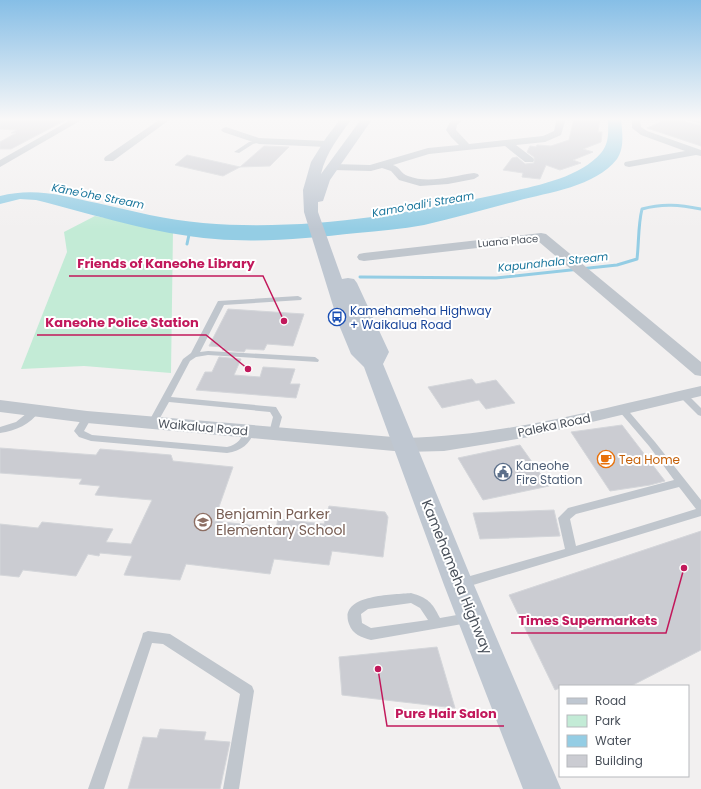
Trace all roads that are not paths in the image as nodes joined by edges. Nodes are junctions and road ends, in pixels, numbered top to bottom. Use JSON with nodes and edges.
{"nodes":[{"id":1,"x":16,"y":155,"type":"edge"},
{"id":2,"x":115,"y":155,"type":"edge"},
{"id":3,"x":321,"y":155,"type":"edge"},
{"id":4,"x":342,"y":155,"type":"edge"},
{"id":5,"x":413,"y":155,"type":"edge"},
{"id":6,"x":522,"y":155,"type":"edge"},
{"id":7,"x":683,"y":155,"type":"edge"},
{"id":8,"x":109,"y":159,"type":"dead end"},
{"id":9,"x":529,"y":160,"type":"dead end"},
{"id":10,"x":0,"y":164,"type":"edge"},
{"id":11,"x":629,"y":164,"type":"dead end"},
{"id":12,"x":316,"y":165,"type":"junction"},
{"id":13,"x":383,"y":165,"type":"junction"},
{"id":14,"x":333,"y":167,"type":"junction"},
{"id":15,"x":474,"y":176,"type":"dead end"},
{"id":16,"x":317,"y":219,"type":"junction"},
{"id":17,"x":364,"y":257,"type":"dead end"},
{"id":18,"x":298,"y":298,"type":"dead end"},
{"id":19,"x":194,"y":355,"type":"junction"},
{"id":20,"x":315,"y":360,"type":"dead end"},
{"id":21,"x":701,"y":371,"type":"edge"},
{"id":22,"x":701,"y":391,"type":"edge"},
{"id":23,"x":682,"y":395,"type":"junction"},
{"id":24,"x":165,"y":399,"type":"junction"},
{"id":25,"x":0,"y":406,"type":"edge"},
{"id":26,"x":622,"y":409,"type":"junction"},
{"id":27,"x":35,"y":411,"type":"junction"},
{"id":28,"x":701,"y":413,"type":"edge"},
{"id":29,"x":87,"y":417,"type":"junction"},
{"id":30,"x":153,"y":423,"type":"junction"},
{"id":31,"x":0,"y":430,"type":"edge"},
{"id":32,"x":250,"y":431,"type":"junction"},
{"id":33,"x":274,"y":433,"type":"junction"},
{"id":34,"x":405,"y":445,"type":"junction"},
{"id":35,"x":682,"y":482,"type":"junction"},
{"id":36,"x":701,"y":508,"type":"edge"},
{"id":37,"x":701,"y":512,"type":"edge"},
{"id":38,"x":572,"y":552,"type":"junction"},
{"id":39,"x":459,"y":585,"type":"junction"},
{"id":40,"x":474,"y":617,"type":"junction"},
{"id":41,"x":436,"y":624,"type":"junction"},
{"id":42,"x":96,"y":789,"type":"edge"},
{"id":43,"x":231,"y":789,"type":"edge"},
{"id":44,"x":542,"y":789,"type":"edge"}],
"edges":[{"from":1,"to":10,"type":"street"},
{"from":2,"to":8,"type":"street"},
{"from":3,"to":12,"type":"main road","name":"Kamehameha Highway"},
{"from":4,"to":14,"type":"main road","name":"Kamehameha Highway"},
{"from":5,"to":13,"type":"street"},
{"from":6,"to":9,"type":"street"},
{"from":7,"to":11,"type":"street"},
{"from":12,"to":14,"type":"main road"},
{"from":12,"to":16,"type":"main road","name":"Kamehameha Highway"},
{"from":13,"to":14,"type":"street"},
{"from":13,"to":15,"type":"street"},
{"from":14,"to":16,"type":"main road","name":"Kamehameha Highway"},
{"from":16,"to":34,"type":"main road","name":"Kamehameha Highway"},
{"from":17,"to":21,"type":"street","name":"Luana Place"},
{"from":18,"to":19,"type":"lane"},
{"from":19,"to":20,"type":"lane"},
{"from":19,"to":24,"type":"lane"},
{"from":22,"to":23,"type":"street","name":"Paleka Road"},
{"from":23,"to":26,"type":"street","name":"Paleka Road"},
{"from":23,"to":28,"type":"lane"},
{"from":24,"to":30,"type":"lane"},
{"from":24,"to":33,"type":"lane"},
{"from":25,"to":27,"type":"street","name":"Waikalua Road"},
{"from":26,"to":34,"type":"street","name":"Paleka Road"},
{"from":26,"to":35,"type":"lane"},
{"from":27,"to":29,"type":"street","name":"Waikalua Road"},
{"from":27,"to":31,"type":"lane"},
{"from":29,"to":30,"type":"street","name":"Waikalua Road"},
{"from":29,"to":32,"type":"lane"},
{"from":30,"to":32,"type":"street","name":"Waikalua Road"},
{"from":32,"to":33,"type":"street","name":"Waikalua Road"},
{"from":33,"to":34,"type":"street","name":"Waikalua Road"},
{"from":34,"to":39,"type":"main road","name":"Kamehameha Highway"},
{"from":35,"to":36,"type":"lane"},
{"from":35,"to":38,"type":"lane"},
{"from":37,"to":38,"type":"lane"},
{"from":38,"to":39,"type":"lane"},
{"from":39,"to":40,"type":"main road","name":"Kamehameha Highway"},
{"from":40,"to":41,"type":"lane"},
{"from":40,"to":44,"type":"main road","name":"Kamehameha Highway"},
{"from":41,"to":41,"type":"lane"},
{"from":42,"to":43,"type":"lane"}]}
